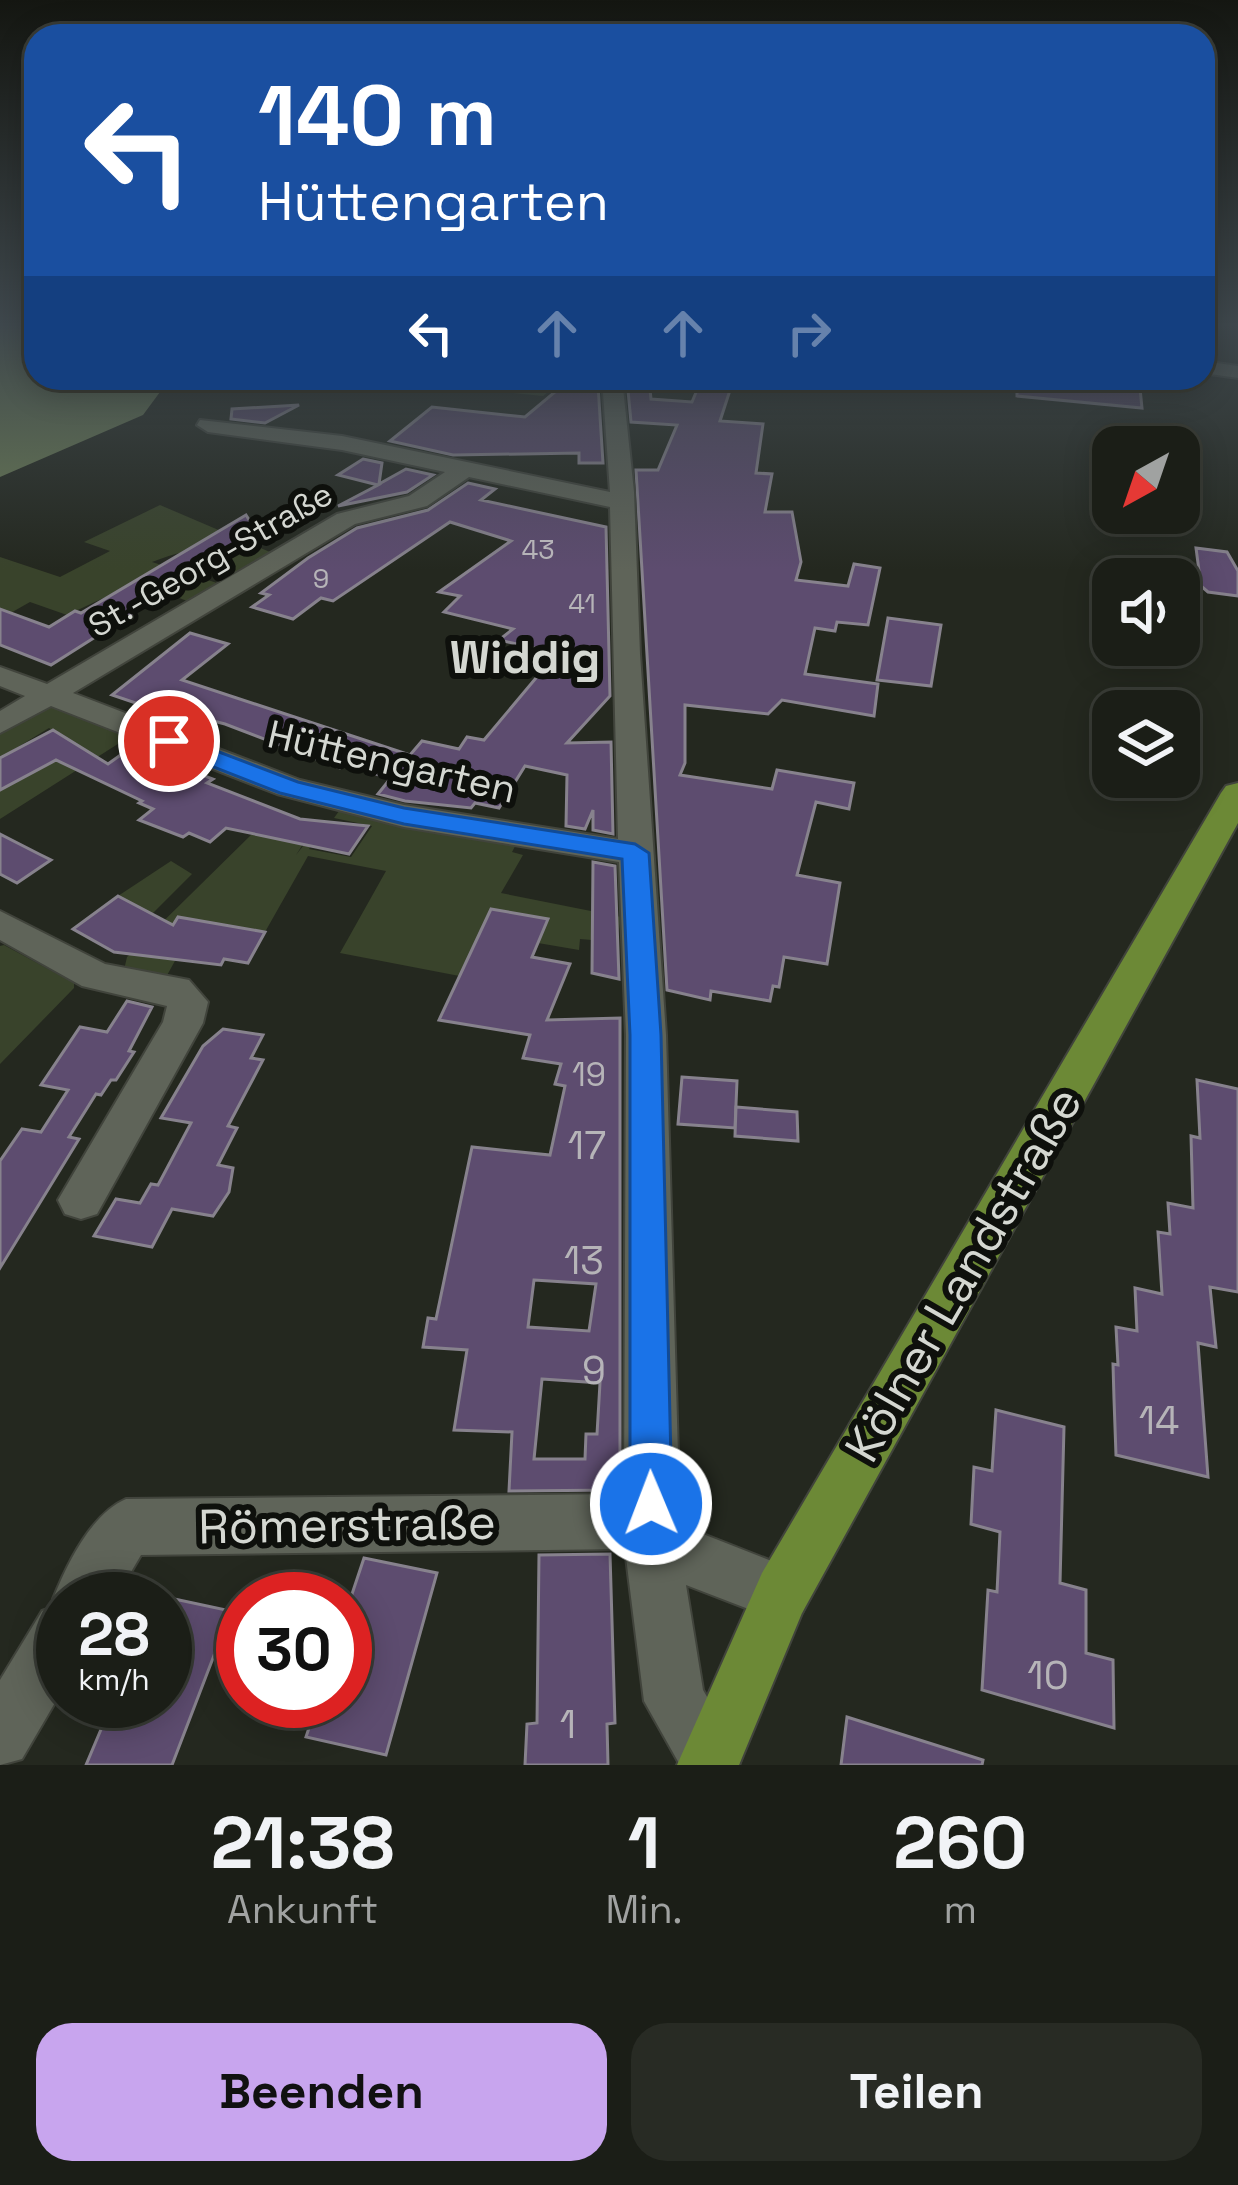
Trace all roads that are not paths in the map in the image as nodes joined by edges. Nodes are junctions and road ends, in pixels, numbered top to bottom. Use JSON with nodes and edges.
{"nodes":[{"id":1,"x":614,"y":405,"type":"edge"},
{"id":2,"x":208,"y":424,"type":"dead end"},
{"id":3,"x":462,"y":471,"type":"junction"},
{"id":4,"x":620,"y":502,"type":"junction"},
{"id":5,"x":0,"y":676,"type":"edge"},
{"id":6,"x":48,"y":695,"type":"junction"},
{"id":7,"x":0,"y":724,"type":"edge"},
{"id":8,"x":1238,"y":793,"type":"edge"},
{"id":9,"x":635,"y":853,"type":"junction"},
{"id":10,"x":0,"y":925,"type":"edge"},
{"id":11,"x":81,"y":1200,"type":"dead end"},
{"id":12,"x":652,"y":1532,"type":"junction"},
{"id":13,"x":98,"y":1572,"type":"edge"},
{"id":14,"x":782,"y":1593,"type":"junction"},
{"id":15,"x":36,"y":1677,"type":"edge"},
{"id":16,"x":0,"y":1737,"type":"edge"},
{"id":17,"x":710,"y":1760,"type":"edge"}],
"edges":[{"from":1,"to":4,"type":"street"},
{"from":2,"to":3,"type":"street"},
{"from":3,"to":4,"type":"street"},
{"from":3,"to":6,"type":"street","name":"St.-Georg-Straße"},
{"from":4,"to":9,"type":"street"},
{"from":5,"to":6,"type":"street","name":"Hüttengarten"},
{"from":6,"to":7,"type":"street","name":"St.-Georg-Straße"},
{"from":6,"to":9,"type":"street","name":"Hüttengarten"},
{"from":8,"to":14,"type":"main road","name":"Kölner Landstraße"},
{"from":9,"to":12,"type":"street"},
{"from":10,"to":11,"type":"street"},
{"from":12,"to":13,"type":"street","name":"Römerstraße"},
{"from":12,"to":14,"type":"street","name":"Römerstraße"},
{"from":12,"to":17,"type":"street"},
{"from":14,"to":17,"type":"main road","name":"Kölner Landstraße"},
{"from":15,"to":16,"type":"street"}]}
